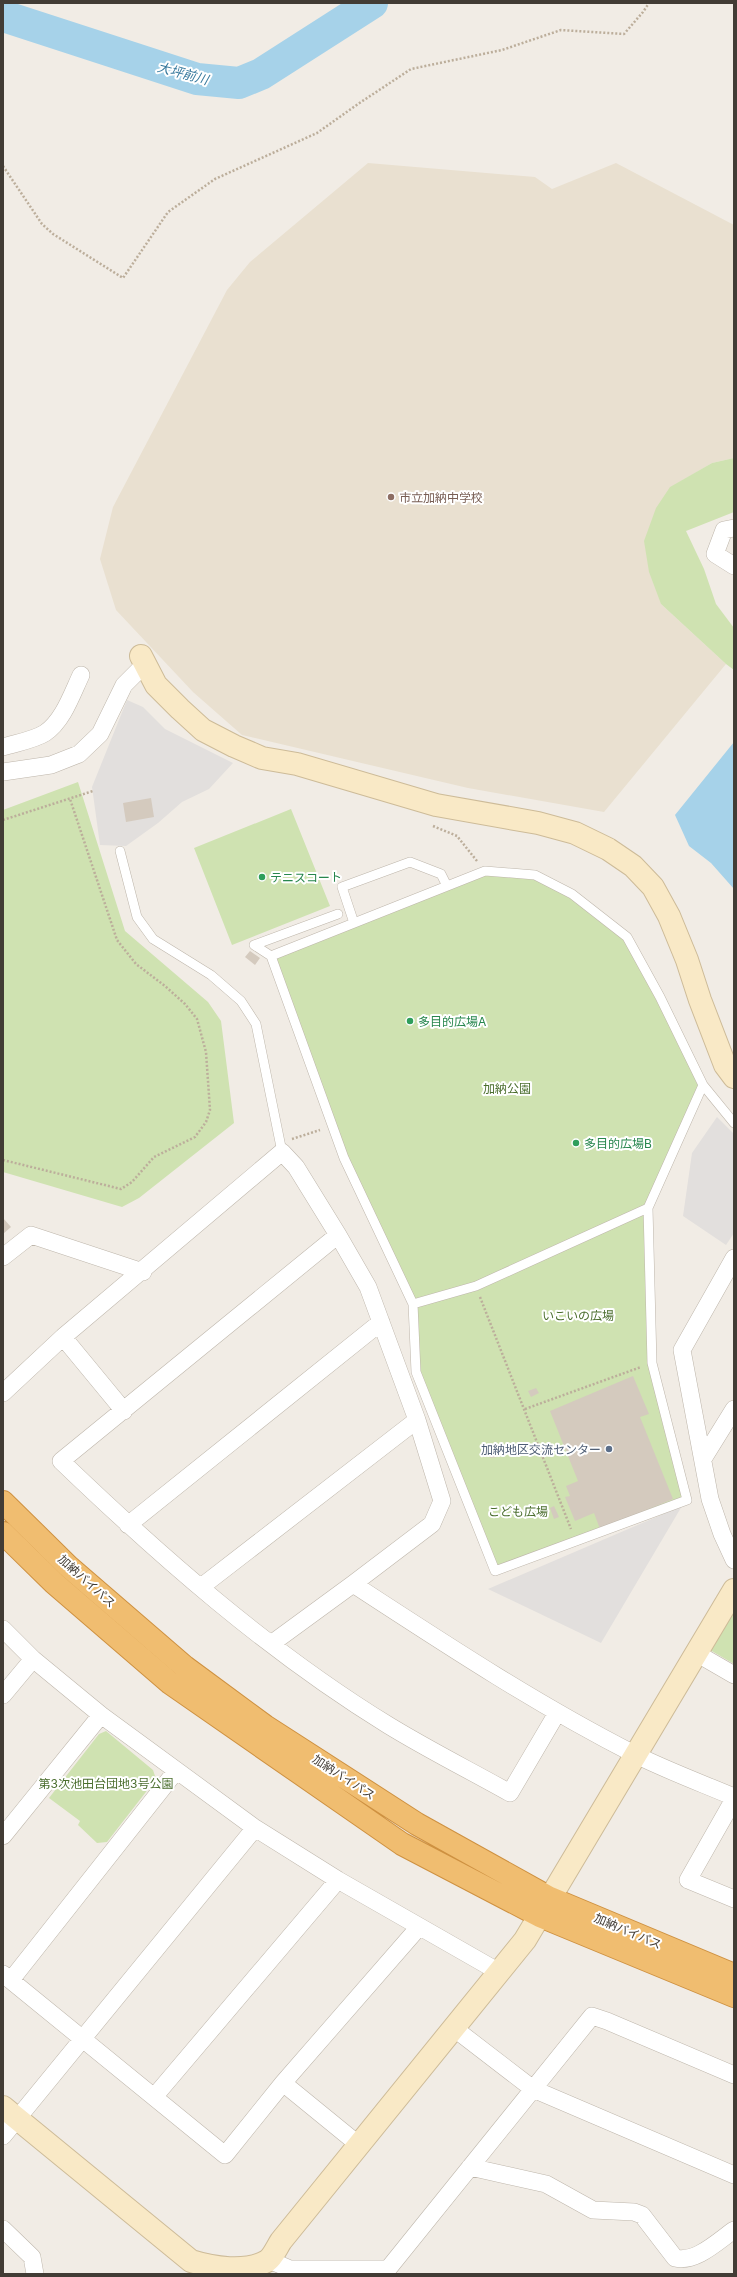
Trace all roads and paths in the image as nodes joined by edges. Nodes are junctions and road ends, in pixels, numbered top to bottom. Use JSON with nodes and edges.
{"nodes":[{"id":1,"x":648,"y":3,"type":"edge"},
{"id":2,"x":3,"y":166,"type":"edge"},
{"id":3,"x":734,"y":528,"type":"edge"},
{"id":4,"x":734,"y":566,"type":"edge"},
{"id":5,"x":143,"y":660,"type":"joint"},
{"id":6,"x":81,"y":675,"type":"dead end"},
{"id":7,"x":3,"y":747,"type":"edge"},
{"id":8,"x":3,"y":772,"type":"edge"},
{"id":9,"x":93,"y":792,"type":"dead end"},
{"id":10,"x":70,"y":800,"type":"junction"},
{"id":11,"x":3,"y":820,"type":"edge"},
{"id":12,"x":431,"y":825,"type":"dead end"},
{"id":13,"x":120,"y":851,"type":"dead end"},
{"id":14,"x":485,"y":871,"type":"junction"},
{"id":15,"x":446,"y":886,"type":"junction"},
{"id":16,"x":338,"y":914,"type":"dead end"},
{"id":17,"x":354,"y":923,"type":"junction"},
{"id":18,"x":285,"y":933,"type":"junction"},
{"id":19,"x":290,"y":948,"type":"junction"},
{"id":20,"x":271,"y":956,"type":"junction"},
{"id":21,"x":734,"y":1077,"type":"edge"},
{"id":22,"x":703,"y":1085,"type":"junction"},
{"id":23,"x":734,"y":1123,"type":"edge"},
{"id":24,"x":333,"y":1126,"type":"junction"},
{"id":25,"x":281,"y":1148,"type":"junction"},
{"id":26,"x":3,"y":1160,"type":"edge"},
{"id":27,"x":648,"y":1208,"type":"junction"},
{"id":28,"x":338,"y":1235,"type":"junction"},
{"id":29,"x":3,"y":1257,"type":"edge"},
{"id":30,"x":734,"y":1258,"type":"edge"},
{"id":31,"x":143,"y":1272,"type":"junction"},
{"id":32,"x":476,"y":1286,"type":"junction"},
{"id":33,"x":414,"y":1304,"type":"junction"},
{"id":34,"x":381,"y":1322,"type":"junction"},
{"id":35,"x":63,"y":1338,"type":"junction"},
{"id":36,"x":652,"y":1363,"type":"junction"},
{"id":37,"x":3,"y":1393,"type":"edge"},
{"id":38,"x":525,"y":1409,"type":"junction"},
{"id":39,"x":734,"y":1409,"type":"edge"},
{"id":40,"x":124,"y":1411,"type":"junction"},
{"id":41,"x":417,"y":1420,"type":"junction"},
{"id":42,"x":703,"y":1459,"type":"junction"},
{"id":43,"x":3,"y":1502,"type":"edge"},
{"id":44,"x":128,"y":1525,"type":"junction"},
{"id":45,"x":3,"y":1533,"type":"edge"},
{"id":46,"x":576,"y":1542,"type":"junction"},
{"id":47,"x":734,"y":1560,"type":"edge"},
{"id":48,"x":353,"y":1584,"type":"junction"},
{"id":49,"x":201,"y":1587,"type":"junction"},
{"id":50,"x":734,"y":1590,"type":"edge"},
{"id":51,"x":3,"y":1629,"type":"edge"},
{"id":52,"x":270,"y":1644,"type":"junction"},
{"id":53,"x":696,"y":1653,"type":"junction"},
{"id":54,"x":33,"y":1659,"type":"junction"},
{"id":55,"x":734,"y":1674,"type":"edge"},
{"id":56,"x":3,"y":1695,"type":"edge"},
{"id":57,"x":557,"y":1713,"type":"junction"},
{"id":58,"x":101,"y":1715,"type":"junction"},
{"id":59,"x":636,"y":1755,"type":"junction"},
{"id":60,"x":176,"y":1771,"type":"junction"},
{"id":61,"x":734,"y":1798,"type":"edge"},
{"id":62,"x":255,"y":1828,"type":"junction"},
{"id":63,"x":3,"y":1836,"type":"edge"},
{"id":64,"x":338,"y":1880,"type":"junction"},
{"id":65,"x":734,"y":1898,"type":"edge"},
{"id":66,"x":545,"y":1907,"type":"junction"},
{"id":67,"x":419,"y":1927,"type":"junction"},
{"id":68,"x":499,"y":1972,"type":"junction"},
{"id":69,"x":734,"y":1975,"type":"edge"},
{"id":70,"x":7,"y":1977,"type":"edge"},
{"id":71,"x":734,"y":1996,"type":"edge"},
{"id":72,"x":455,"y":2029,"type":"junction"},
{"id":73,"x":83,"y":2039,"type":"junction"},
{"id":74,"x":734,"y":2075,"type":"edge"},
{"id":75,"x":283,"y":2083,"type":"junction"},
{"id":76,"x":533,"y":2089,"type":"junction"},
{"id":77,"x":154,"y":2097,"type":"junction"},
{"id":78,"x":10,"y":2113,"type":"edge"},
{"id":79,"x":3,"y":2136,"type":"edge"},
{"id":80,"x":359,"y":2145,"type":"junction"},
{"id":81,"x":470,"y":2167,"type":"junction"},
{"id":82,"x":734,"y":2176,"type":"edge"},
{"id":83,"x":3,"y":2229,"type":"edge"},
{"id":84,"x":734,"y":2230,"type":"edge"},
{"id":85,"x":268,"y":2260,"type":"junction"},
{"id":86,"x":35,"y":2274,"type":"edge"}],
"edges":[{"from":1,"to":2,"type":"path"},
{"from":3,"to":4,"type":"street"},
{"from":5,"to":8,"type":"street"},
{"from":5,"to":21,"type":"street"},
{"from":6,"to":7,"type":"street"},
{"from":9,"to":10,"type":"path"},
{"from":10,"to":11,"type":"path"},
{"from":10,"to":26,"type":"path"},
{"from":12,"to":14,"type":"path"},
{"from":13,"to":25,"type":"lane"},
{"from":14,"to":15,"type":"lane"},
{"from":14,"to":22,"type":"lane"},
{"from":15,"to":17,"type":"lane"},
{"from":15,"to":17,"type":"lane"},
{"from":16,"to":18,"type":"lane"},
{"from":17,"to":19,"type":"lane"},
{"from":18,"to":19,"type":"lane"},
{"from":18,"to":20,"type":"lane"},
{"from":19,"to":20,"type":"lane"},
{"from":20,"to":24,"type":"lane"},
{"from":22,"to":23,"type":"lane"},
{"from":22,"to":27,"type":"lane"},
{"from":24,"to":25,"type":"path"},
{"from":24,"to":33,"type":"lane"},
{"from":25,"to":28,"type":"street"},
{"from":25,"to":31,"type":"street"},
{"from":27,"to":32,"type":"lane"},
{"from":27,"to":36,"type":"lane"},
{"from":28,"to":34,"type":"street"},
{"from":28,"to":40,"type":"street"},
{"from":29,"to":31,"type":"street"},
{"from":30,"to":42,"type":"street"},
{"from":31,"to":35,"type":"street"},
{"from":32,"to":33,"type":"lane"},
{"from":32,"to":38,"type":"path"},
{"from":33,"to":46,"type":"lane"},
{"from":34,"to":41,"type":"street"},
{"from":34,"to":44,"type":"street"},
{"from":35,"to":37,"type":"street"},
{"from":35,"to":40,"type":"street"},
{"from":36,"to":38,"type":"path"},
{"from":36,"to":46,"type":"lane"},
{"from":38,"to":46,"type":"path"},
{"from":39,"to":42,"type":"street"},
{"from":40,"to":44,"type":"street"},
{"from":41,"to":48,"type":"street"},
{"from":41,"to":49,"type":"street"},
{"from":42,"to":47,"type":"street"},
{"from":43,"to":66,"type":"highway","name":"加納バイパス"},
{"from":44,"to":49,"type":"street"},
{"from":45,"to":66,"type":"highway","name":"加納バイパス"},
{"from":48,"to":52,"type":"street"},
{"from":48,"to":57,"type":"street"},
{"from":49,"to":52,"type":"street"},
{"from":50,"to":53,"type":"street"},
{"from":51,"to":54,"type":"street"},
{"from":52,"to":57,"type":"street"},
{"from":53,"to":55,"type":"street"},
{"from":53,"to":59,"type":"street"},
{"from":54,"to":56,"type":"street"},
{"from":54,"to":58,"type":"street"},
{"from":57,"to":59,"type":"street"},
{"from":58,"to":60,"type":"street"},
{"from":58,"to":63,"type":"street"},
{"from":59,"to":61,"type":"street"},
{"from":59,"to":66,"type":"street"},
{"from":60,"to":62,"type":"street"},
{"from":60,"to":70,"type":"street"},
{"from":61,"to":65,"type":"street"},
{"from":62,"to":64,"type":"street"},
{"from":62,"to":73,"type":"street"},
{"from":64,"to":67,"type":"street"},
{"from":64,"to":77,"type":"street"},
{"from":66,"to":68,"type":"street"},
{"from":66,"to":69,"type":"highway","name":"加納バイパス"},
{"from":66,"to":71,"type":"highway","name":"加納バイパス"},
{"from":67,"to":68,"type":"street"},
{"from":67,"to":75,"type":"street"},
{"from":68,"to":72,"type":"street"},
{"from":70,"to":73,"type":"street"},
{"from":72,"to":76,"type":"street"},
{"from":72,"to":80,"type":"street"},
{"from":73,"to":77,"type":"street"},
{"from":73,"to":78,"type":"street"},
{"from":74,"to":76,"type":"street"},
{"from":75,"to":77,"type":"street"},
{"from":75,"to":80,"type":"street"},
{"from":76,"to":81,"type":"street"},
{"from":76,"to":82,"type":"street"},
{"from":78,"to":79,"type":"street"},
{"from":78,"to":85,"type":"street"},
{"from":80,"to":85,"type":"street"},
{"from":81,"to":84,"type":"street"},
{"from":81,"to":85,"type":"street"},
{"from":83,"to":86,"type":"street"}]}
